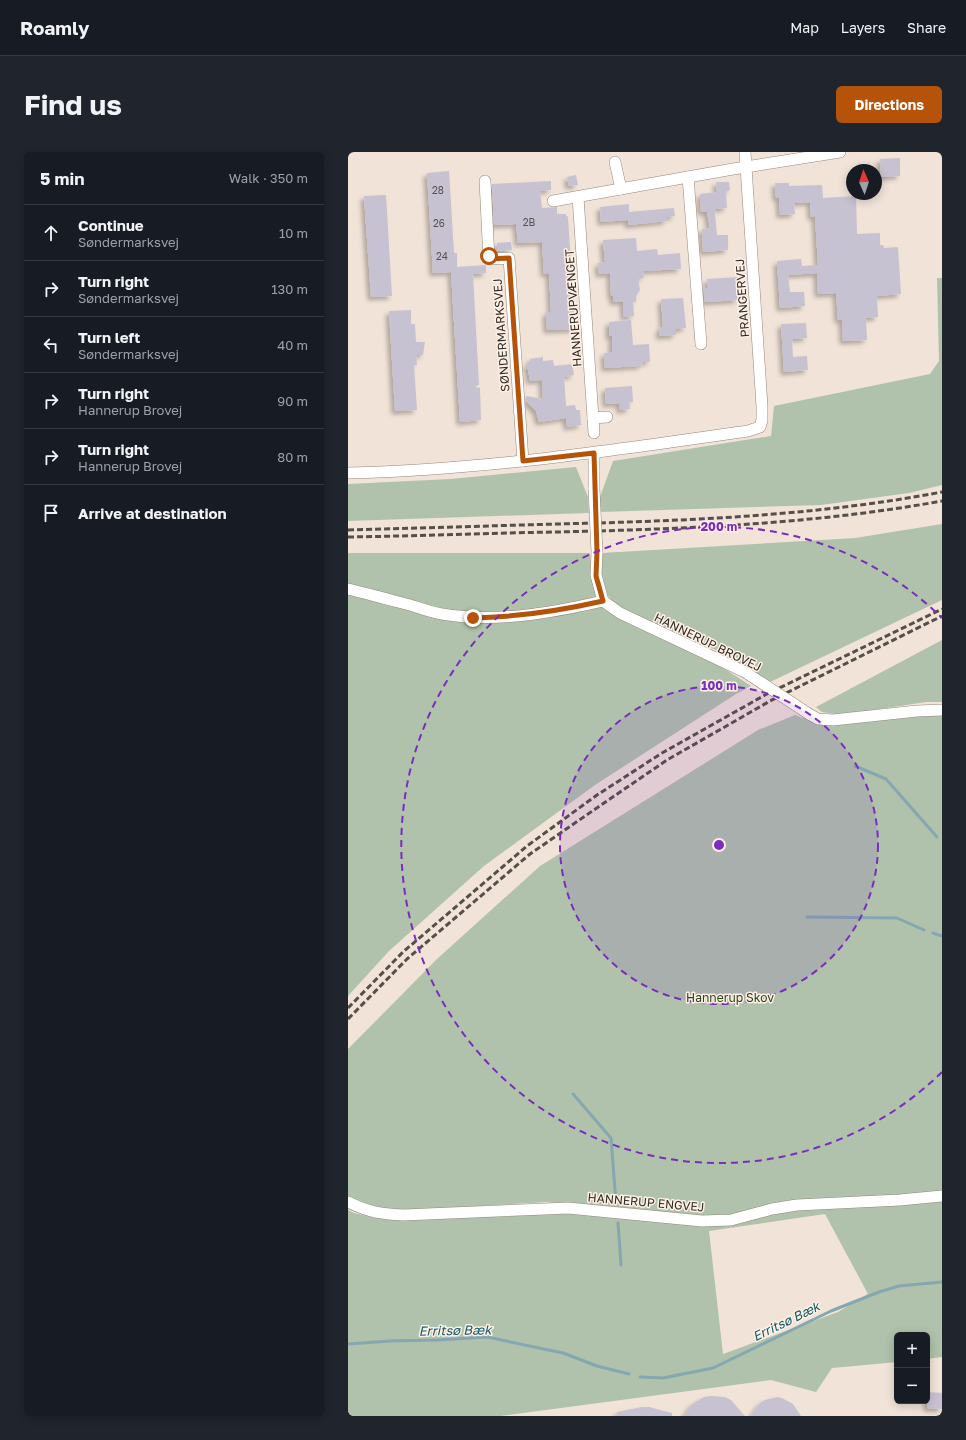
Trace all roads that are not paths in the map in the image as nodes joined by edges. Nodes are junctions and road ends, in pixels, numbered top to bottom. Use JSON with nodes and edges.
{"nodes":[{"id":1,"x":745,"y":152,"type":"edge"},
{"id":2,"x":840,"y":152,"type":"edge"},
{"id":3,"x":616,"y":162,"type":"dead end"},
{"id":4,"x":746,"y":167,"type":"junction"},
{"id":5,"x":688,"y":177,"type":"junction"},
{"id":6,"x":484,"y":181,"type":"dead end"},
{"id":7,"x":622,"y":189,"type":"junction"},
{"id":8,"x":578,"y":197,"type":"junction"},
{"id":9,"x":553,"y":201,"type":"dead end"},
{"id":10,"x":701,"y":344,"type":"dead end"},
{"id":11,"x":607,"y":417,"type":"dead end"},
{"id":12,"x":593,"y":418,"type":"junction"},
{"id":13,"x":594,"y":433,"type":"dead end"},
{"id":14,"x":594,"y":453,"type":"junction"},
{"id":15,"x":523,"y":461,"type":"junction"},
{"id":16,"x":348,"y":473,"type":"edge"},
{"id":17,"x":348,"y":589,"type":"edge"},
{"id":18,"x":603,"y":601,"type":"junction"},
{"id":19,"x":942,"y":710,"type":"edge"},
{"id":20,"x":942,"y":1196,"type":"edge"},
{"id":21,"x":348,"y":1202,"type":"edge"}],
"edges":[{"from":1,"to":4,"type":"street","name":"PRANGERVEJ"},
{"from":2,"to":4,"type":"street"},
{"from":3,"to":7,"type":"street"},
{"from":4,"to":5,"type":"street"},
{"from":4,"to":14,"type":"street","name":"PRANGERVEJ"},
{"from":5,"to":7,"type":"street"},
{"from":5,"to":10,"type":"street"},
{"from":6,"to":15,"type":"street","name":"SØNDERMARKSVEJ"},
{"from":7,"to":8,"type":"street"},
{"from":8,"to":9,"type":"street"},
{"from":8,"to":12,"type":"street","name":"HANNERUPVÆNGET"},
{"from":11,"to":12,"type":"street"},
{"from":12,"to":13,"type":"street","name":"HANNERUPVÆNGET"},
{"from":14,"to":15,"type":"street"},
{"from":14,"to":18,"type":"street","bridge":true},
{"from":15,"to":16,"type":"street"},
{"from":17,"to":18,"type":"street"},
{"from":18,"to":19,"type":"street","name":"HANNERUP BROVEJ","bridge":true},
{"from":20,"to":21,"type":"street","name":"HANNERUP ENGVEJ"}]}
